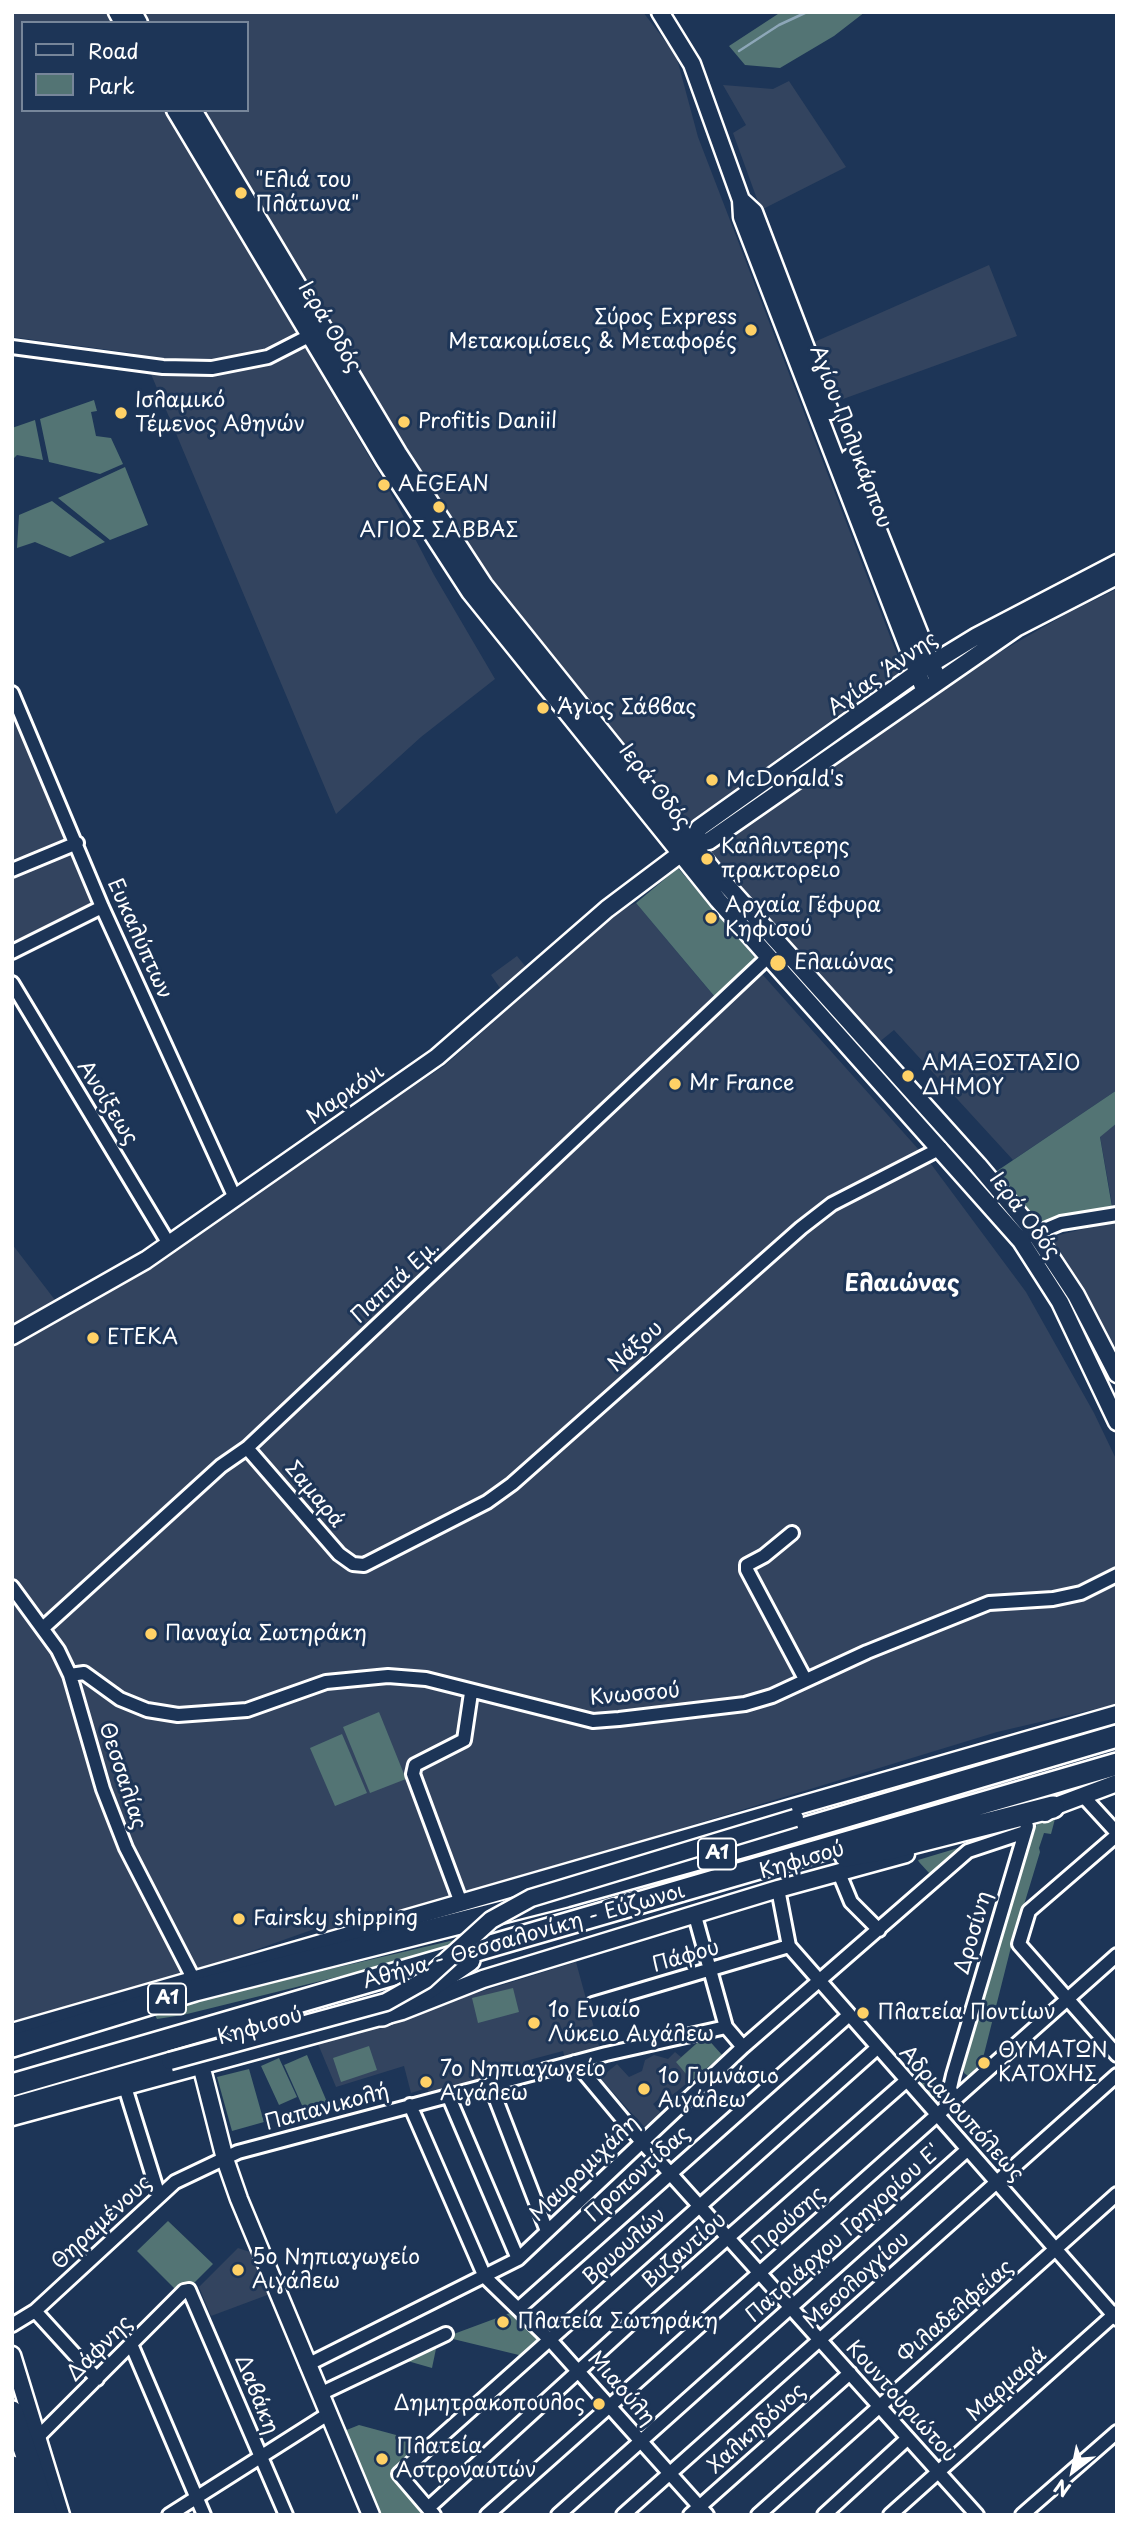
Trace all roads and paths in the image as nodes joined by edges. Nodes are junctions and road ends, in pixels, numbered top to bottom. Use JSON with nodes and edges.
{"nodes":[{"id":1,"x":660,"y":12,"type":"edge"},
{"id":2,"x":176,"y":112,"type":"edge"},
{"id":3,"x":194,"y":112,"type":"edge"},
{"id":4,"x":309,"y":336,"type":"junction"},
{"id":5,"x":12,"y":347,"type":"edge"},
{"id":6,"x":1117,"y":563,"type":"edge"},
{"id":7,"x":1117,"y":576,"type":"edge"},
{"id":8,"x":925,"y":668,"type":"junction"},
{"id":9,"x":931,"y":685,"type":"junction"},
{"id":10,"x":12,"y":694,"type":"edge"},
{"id":11,"x":18,"y":721,"type":"edge"},
{"id":12,"x":76,"y":843,"type":"junction"},
{"id":13,"x":686,"y":850,"type":"junction"},
{"id":14,"x":12,"y":870,"type":"edge"},
{"id":15,"x":102,"y":907,"type":"junction"},
{"id":16,"x":12,"y":952,"type":"edge"},
{"id":17,"x":767,"y":958,"type":"junction"},
{"id":18,"x":12,"y":983,"type":"edge"},
{"id":19,"x":941,"y":1148,"type":"junction"},
{"id":20,"x":236,"y":1198,"type":"junction"},
{"id":21,"x":1117,"y":1214,"type":"edge"},
{"id":22,"x":1028,"y":1237,"type":"junction"},
{"id":23,"x":169,"y":1244,"type":"junction"},
{"id":24,"x":12,"y":1336,"type":"edge"},
{"id":25,"x":1112,"y":1352,"type":"edge"},
{"id":26,"x":1088,"y":1359,"type":"junction"},
{"id":27,"x":1117,"y":1374,"type":"edge"},
{"id":28,"x":1117,"y":1422,"type":"edge"},
{"id":29,"x":247,"y":1448,"type":"junction"},
{"id":30,"x":792,"y":1533,"type":"dead end"},
{"id":31,"x":353,"y":1564,"type":"joint"},
{"id":32,"x":1117,"y":1575,"type":"edge"},
{"id":33,"x":12,"y":1587,"type":"edge"},
{"id":34,"x":44,"y":1627,"type":"junction"},
{"id":35,"x":70,"y":1675,"type":"junction"},
{"id":36,"x":805,"y":1679,"type":"junction"},
{"id":37,"x":471,"y":1693,"type":"junction"},
{"id":38,"x":1117,"y":1714,"type":"edge"},
{"id":39,"x":1117,"y":1736,"type":"edge"},
{"id":40,"x":963,"y":1761,"type":"junction"},
{"id":41,"x":1117,"y":1764,"type":"edge"},
{"id":42,"x":1117,"y":1783,"type":"edge"},
{"id":43,"x":1084,"y":1797,"type":"junction"},
{"id":44,"x":1053,"y":1807,"type":"junction"},
{"id":45,"x":868,"y":1810,"type":"junction"},
{"id":46,"x":795,"y":1818,"type":"junction"},
{"id":47,"x":1027,"y":1826,"type":"junction"},
{"id":48,"x":1117,"y":1834,"type":"edge"},
{"id":49,"x":758,"y":1870,"type":"junction"},
{"id":50,"x":838,"y":1873,"type":"junction"},
{"id":51,"x":778,"y":1889,"type":"junction"},
{"id":52,"x":463,"y":1912,"type":"junction"},
{"id":53,"x":695,"y":1916,"type":"junction"},
{"id":54,"x":879,"y":1930,"type":"junction"},
{"id":55,"x":330,"y":1941,"type":"joint"},
{"id":56,"x":502,"y":1943,"type":"junction"},
{"id":57,"x":789,"y":1946,"type":"junction"},
{"id":58,"x":1117,"y":1955,"type":"edge"},
{"id":59,"x":711,"y":1971,"type":"junction"},
{"id":60,"x":194,"y":1980,"type":"junction"},
{"id":61,"x":819,"y":1983,"type":"junction"},
{"id":62,"x":1068,"y":1998,"type":"junction"},
{"id":63,"x":593,"y":2004,"type":"dead end"},
{"id":64,"x":382,"y":2015,"type":"junction"},
{"id":65,"x":848,"y":2016,"type":"junction"},
{"id":66,"x":726,"y":2027,"type":"junction"},
{"id":67,"x":12,"y":2032,"type":"edge"},
{"id":68,"x":12,"y":2046,"type":"edge"},
{"id":69,"x":743,"y":2047,"type":"junction"},
{"id":70,"x":877,"y":2048,"type":"junction"},
{"id":71,"x":1117,"y":2055,"type":"edge"},
{"id":72,"x":575,"y":2062,"type":"junction"},
{"id":73,"x":201,"y":2065,"type":"junction"},
{"id":74,"x":1117,"y":2075,"type":"edge"},
{"id":75,"x":906,"y":2081,"type":"junction"},
{"id":76,"x":18,"y":2082,"type":"edge"},
{"id":77,"x":490,"y":2084,"type":"junction"},
{"id":78,"x":125,"y":2087,"type":"junction"},
{"id":79,"x":448,"y":2095,"type":"junction"},
{"id":80,"x":954,"y":2099,"type":"junction"},
{"id":81,"x":410,"y":2105,"type":"junction"},
{"id":82,"x":12,"y":2106,"type":"edge"},
{"id":83,"x":936,"y":2116,"type":"junction"},
{"id":84,"x":12,"y":2117,"type":"edge"},
{"id":85,"x":641,"y":2141,"type":"junction"},
{"id":86,"x":967,"y":2150,"type":"junction"},
{"id":87,"x":225,"y":2159,"type":"junction"},
{"id":88,"x":670,"y":2172,"type":"junction"},
{"id":89,"x":996,"y":2183,"type":"junction"},
{"id":90,"x":1117,"y":2194,"type":"edge"},
{"id":91,"x":159,"y":2196,"type":"junction"},
{"id":92,"x":699,"y":2206,"type":"junction"},
{"id":93,"x":547,"y":2231,"type":"junction"},
{"id":94,"x":728,"y":2238,"type":"junction"},
{"id":95,"x":1055,"y":2250,"type":"junction"},
{"id":96,"x":518,"y":2259,"type":"junction"},
{"id":97,"x":760,"y":2272,"type":"junction"},
{"id":98,"x":485,"y":2277,"type":"junction"},
{"id":99,"x":190,"y":2290,"type":"joint"},
{"id":100,"x":790,"y":2307,"type":"junction"},
{"id":101,"x":518,"y":2309,"type":"junction"},
{"id":102,"x":35,"y":2311,"type":"junction"},
{"id":103,"x":1116,"y":2315,"type":"edge"},
{"id":104,"x":12,"y":2325,"type":"edge"},
{"id":105,"x":446,"y":2334,"type":"dead end"},
{"id":106,"x":550,"y":2340,"type":"junction"},
{"id":107,"x":820,"y":2340,"type":"junction"},
{"id":108,"x":131,"y":2344,"type":"junction"},
{"id":109,"x":12,"y":2356,"type":"edge"},
{"id":110,"x":307,"y":2365,"type":"junction"},
{"id":111,"x":580,"y":2371,"type":"junction"},
{"id":112,"x":850,"y":2373,"type":"junction"},
{"id":113,"x":97,"y":2379,"type":"junction"},
{"id":114,"x":320,"y":2394,"type":"junction"},
{"id":115,"x":879,"y":2405,"type":"junction"},
{"id":116,"x":609,"y":2406,"type":"junction"},
{"id":117,"x":12,"y":2412,"type":"edge"},
{"id":118,"x":328,"y":2414,"type":"junction"},
{"id":119,"x":1117,"y":2432,"type":"edge"},
{"id":120,"x":38,"y":2437,"type":"junction"},
{"id":121,"x":908,"y":2438,"type":"junction"},
{"id":122,"x":641,"y":2441,"type":"junction"},
{"id":123,"x":261,"y":2459,"type":"junction"},
{"id":124,"x":12,"y":2467,"type":"edge"},
{"id":125,"x":939,"y":2472,"type":"junction"},
{"id":126,"x":670,"y":2474,"type":"junction"},
{"id":127,"x":197,"y":2498,"type":"junction"},
{"id":128,"x":12,"y":2508,"type":"edge"},
{"id":129,"x":431,"y":2511,"type":"edge"},
{"id":130,"x":699,"y":2512,"type":"edge"},
{"id":131,"x":15,"y":2515,"type":"edge"},
{"id":132,"x":27,"y":2515,"type":"edge"},
{"id":133,"x":47,"y":2515,"type":"edge"},
{"id":134,"x":61,"y":2515,"type":"edge"},
{"id":135,"x":169,"y":2515,"type":"edge"},
{"id":136,"x":204,"y":2515,"type":"edge"},
{"id":137,"x":286,"y":2515,"type":"edge"},
{"id":138,"x":371,"y":2515,"type":"edge"},
{"id":139,"x":487,"y":2515,"type":"edge"},
{"id":140,"x":558,"y":2515,"type":"edge"},
{"id":141,"x":624,"y":2515,"type":"edge"},
{"id":142,"x":758,"y":2515,"type":"edge"},
{"id":143,"x":824,"y":2515,"type":"edge"},
{"id":144,"x":890,"y":2515,"type":"edge"},
{"id":145,"x":977,"y":2515,"type":"edge"},
{"id":146,"x":1021,"y":2515,"type":"edge"}],
"edges":[{"from":1,"to":8,"type":"main road","name":"Αγίου Πολυκάρπου"},
{"from":2,"to":4,"type":"main road","name":"Ιερά Οδός"},
{"from":3,"to":13,"type":"main road","name":"Ιερά Οδός"},
{"from":4,"to":5,"type":"street"},
{"from":4,"to":13,"type":"main road","name":"Ιερά Οδός"},
{"from":6,"to":8,"type":"main road","name":"Αγίας Άννης"},
{"from":7,"to":9,"type":"main road","name":"Αγίας Άννης"},
{"from":8,"to":9,"type":"main road","name":"Αγίου Πολυκάρπου"},
{"from":8,"to":13,"type":"main road","name":"Αγίας Άννης"},
{"from":9,"to":13,"type":"main road","name":"Αγίας Άννης"},
{"from":10,"to":11,"type":"street","name":"Ευκαλύπτων"},
{"from":11,"to":12,"type":"street","name":"Ευκαλύπτων"},
{"from":12,"to":14,"type":"street"},
{"from":12,"to":15,"type":"street","name":"Ευκαλύπτων"},
{"from":13,"to":17,"type":"main road","name":"Ιερά Οδός"},
{"from":13,"to":20,"type":"main road","name":"Μαρκόνι"},
{"from":13,"to":22,"type":"main road","name":"Ιερά Οδός"},
{"from":15,"to":16,"type":"street"},
{"from":15,"to":20,"type":"street","name":"Ευκαλύπτων"},
{"from":17,"to":19,"type":"main road","name":"Ιερά Οδός"},
{"from":17,"to":29,"type":"street","name":"Παππά Εμ."},
{"from":18,"to":23,"type":"street","name":"Ανοίξεως"},
{"from":19,"to":22,"type":"main road","name":"Ιερά Οδός"},
{"from":19,"to":31,"type":"street","name":"Νάξου"},
{"from":20,"to":23,"type":"main road","name":"Μαρκόνι"},
{"from":21,"to":22,"type":"street"},
{"from":22,"to":25,"type":"main road","name":"Ιερά Οδός"},
{"from":22,"to":26,"type":"main road","name":"Ιερά Οδός"},
{"from":23,"to":24,"type":"main road","name":"Μαρκόνι"},
{"from":25,"to":26,"type":"street"},
{"from":25,"to":27,"type":"main road","name":"Ιερά Οδός"},
{"from":26,"to":28,"type":"main road","name":"Ιερά Οδός"},
{"from":29,"to":31,"type":"street","name":"Σαμαρά"},
{"from":29,"to":34,"type":"street","name":"Παππά Εμ."},
{"from":30,"to":36,"type":"street"},
{"from":32,"to":36,"type":"street","name":"Κνωσσού"},
{"from":33,"to":34,"type":"street","name":"Θεσσαλίας"},
{"from":34,"to":35,"type":"street","name":"Θεσσαλίας"},
{"from":35,"to":37,"type":"street","name":"Κνωσσού"},
{"from":35,"to":60,"type":"street","name":"Θεσσαλίας"},
{"from":36,"to":37,"type":"street","name":"Κνωσσού"},
{"from":37,"to":52,"type":"street"},
{"from":38,"to":40,"type":"main road"},
{"from":39,"to":45,"type":"highway","name":"Αθήνα - Θεσσαλονίκη - Εύζωνοι","number":"Α1"},
{"from":40,"to":46,"type":"main road"},
{"from":40,"to":52,"type":"main road"},
{"from":41,"to":49,"type":"highway","name":"Αθήνα - Θεσσαλονίκη - Εύζωνοι","number":"Α1"},
{"from":42,"to":43,"type":"main road","name":"Κηφισού"},
{"from":43,"to":44,"type":"main road","name":"Κηφισού"},
{"from":43,"to":48,"type":"street"},
{"from":44,"to":47,"type":"main road","name":"Κηφισού"},
{"from":44,"to":49,"type":"highway"},
{"from":45,"to":46,"type":"highway"},
{"from":45,"to":52,"type":"highway","name":"Αθήνα - Θεσσαλονίκη - Εύζωνοι","number":"Α1"},
{"from":46,"to":82,"type":"main road","bridge":true},
{"from":47,"to":50,"type":"main road","name":"Κηφισού"},
{"from":47,"to":54,"type":"street","name":"Μαυρομιχάλη"},
{"from":47,"to":80,"type":"street","name":"Δροσίνη"},
{"from":48,"to":62,"type":"street"},
{"from":49,"to":56,"type":"highway","name":"Αθήνα - Θεσσαλονίκη - Εύζωνοι","number":"Α1"},
{"from":50,"to":51,"type":"main road","name":"Κηφισού"},
{"from":50,"to":54,"type":"street"},
{"from":51,"to":53,"type":"main road","name":"Κηφισού"},
{"from":51,"to":57,"type":"street","name":"Αδριανουπόλεως"},
{"from":52,"to":55,"type":"highway"},
{"from":52,"to":68,"type":"highway","name":"Αθήνα - Θεσσαλονίκη - Εύζωνοι","number":"Α1"},
{"from":53,"to":59,"type":"street"},
{"from":53,"to":64,"type":"main road","name":"Κηφισού"},
{"from":54,"to":61,"type":"street","name":"Μαυρομιχάλη"},
{"from":55,"to":60,"type":"main road"},
{"from":56,"to":64,"type":"highway"},
{"from":56,"to":76,"type":"highway","name":"Αθήνα - Θεσσαλονίκη - Εύζωνοι","number":"Α1"},
{"from":57,"to":59,"type":"street","name":"Πάφου"},
{"from":57,"to":61,"type":"street","name":"Αδριανουπόλεως"},
{"from":58,"to":62,"type":"street","name":"Προύσης"},
{"from":59,"to":63,"type":"street","name":"Πάφου"},
{"from":59,"to":66,"type":"street"},
{"from":60,"to":67,"type":"main road"},
{"from":61,"to":65,"type":"street","name":"Αδριανουπόλεως"},
{"from":61,"to":69,"type":"street","name":"Μαυρομιχάλη"},
{"from":62,"to":71,"type":"street"},
{"from":62,"to":80,"type":"street","name":"Προύσης"},
{"from":64,"to":73,"type":"main road","name":"Κηφισού"},
{"from":65,"to":70,"type":"street","name":"Αδριανουπόλεως"},
{"from":65,"to":88,"type":"street","name":"Προποντίδας"},
{"from":66,"to":69,"type":"street"},
{"from":66,"to":72,"type":"street","name":"Παπανικολή"},
{"from":69,"to":85,"type":"street","name":"Μαυρομιχάλη"},
{"from":70,"to":75,"type":"street","name":"Αδριανουπόλεως"},
{"from":70,"to":92,"type":"street","name":"Βρυουλών"},
{"from":72,"to":77,"type":"street","name":"Παπανικολή"},
{"from":72,"to":85,"type":"street","name":"Κουντουριώτου"},
{"from":73,"to":78,"type":"main road","name":"Κηφισού"},
{"from":73,"to":87,"type":"main road"},
{"from":74,"to":89,"type":"street","name":"Μεσολογγίου"},
{"from":75,"to":83,"type":"street","name":"Αδριανουπόλεως"},
{"from":75,"to":94,"type":"street","name":"Βυζαντίου"},
{"from":77,"to":79,"type":"street","name":"Παπανικολή"},
{"from":77,"to":93,"type":"street"},
{"from":78,"to":84,"type":"main road","name":"Κηφισού"},
{"from":78,"to":91,"type":"street"},
{"from":79,"to":81,"type":"street","name":"Παπανικολή"},
{"from":79,"to":96,"type":"street"},
{"from":80,"to":83,"type":"street","name":"Προύσης"},
{"from":81,"to":87,"type":"street","name":"Παπανικολή"},
{"from":81,"to":98,"type":"street","name":"Μιαούλη"},
{"from":83,"to":86,"type":"street","name":"Αδριανουπόλεως"},
{"from":83,"to":97,"type":"street","name":"Προύσης"},
{"from":85,"to":88,"type":"street","name":"Κουντουριώτου"},
{"from":85,"to":93,"type":"street","name":"Μαυρομιχάλη"},
{"from":86,"to":89,"type":"street","name":"Αδριανουπόλεως"},
{"from":86,"to":100,"type":"street","name":"Πατριάρχου Γρηγορίου Ε'"},
{"from":87,"to":91,"type":"street","name":"Θηραμένους"},
{"from":87,"to":110,"type":"main road"},
{"from":88,"to":92,"type":"street","name":"Κουντουριώτου"},
{"from":88,"to":101,"type":"street","name":"Προποντίδας"},
{"from":89,"to":95,"type":"street","name":"Αδριανουπόλεως"},
{"from":89,"to":107,"type":"street","name":"Μεσολογγίου"},
{"from":90,"to":95,"type":"street","name":"Φιλαδελφείας"},
{"from":91,"to":102,"type":"street","name":"Θηραμένους"},
{"from":92,"to":94,"type":"street","name":"Κουντουριώτου"},
{"from":92,"to":106,"type":"street","name":"Βρυουλών"},
{"from":93,"to":96,"type":"street","name":"Μαυρομιχάλη"},
{"from":94,"to":97,"type":"street","name":"Κουντουριώτου"},
{"from":94,"to":111,"type":"street","name":"Βυζαντίου"},
{"from":95,"to":103,"type":"street","name":"Αδριανουπόλεως"},
{"from":95,"to":115,"type":"street","name":"Φιλαδελφείας"},
{"from":96,"to":98,"type":"street","name":"Μαυρομιχάλη"},
{"from":97,"to":100,"type":"street","name":"Κουντουριώτου"},
{"from":97,"to":116,"type":"street","name":"Προύσης"},
{"from":98,"to":101,"type":"street","name":"Μιαούλη"},
{"from":98,"to":110,"type":"street","name":"Μαυρομιχάλη"},
{"from":99,"to":108,"type":"street","name":"Δάφνης"},
{"from":99,"to":123,"type":"street","name":"Δαβάκη"},
{"from":100,"to":107,"type":"street","name":"Κουντουριώτου"},
{"from":100,"to":122,"type":"street","name":"Πατριάρχου Γρηγορίου Ε'"},
{"from":101,"to":106,"type":"street","name":"Μιαούλη"},
{"from":102,"to":104,"type":"street","name":"Θηραμένους"},
{"from":102,"to":113,"type":"street"},
{"from":103,"to":125,"type":"street","name":"Μαρμαρά"},
{"from":105,"to":114,"type":"street"},
{"from":106,"to":111,"type":"street","name":"Μιαούλη"},
{"from":106,"to":129,"type":"street","name":"Βρυουλών"},
{"from":107,"to":112,"type":"street","name":"Κουντουριώτου"},
{"from":107,"to":126,"type":"street","name":"Μεσολογγίου"},
{"from":108,"to":113,"type":"street","name":"Δάφνης"},
{"from":108,"to":127,"type":"street"},
{"from":109,"to":120,"type":"main road"},
{"from":110,"to":114,"type":"main road"},
{"from":111,"to":116,"type":"street","name":"Μιαούλη"},
{"from":111,"to":129,"type":"street","name":"Βυζαντίου"},
{"from":112,"to":115,"type":"street","name":"Κουντουριώτου"},
{"from":112,"to":130,"type":"street","name":"Χαλκηδόνος"},
{"from":113,"to":120,"type":"street","name":"Δάφνης"},
{"from":114,"to":118,"type":"main road"},
{"from":115,"to":121,"type":"street","name":"Κουντουριώτου"},
{"from":115,"to":142,"type":"street","name":"Φιλαδελφείας"},
{"from":116,"to":122,"type":"street","name":"Μιαούλη"},
{"from":116,"to":139,"type":"street","name":"Προύσης"},
{"from":117,"to":133,"type":"highway"},
{"from":118,"to":123,"type":"street"},
{"from":118,"to":138,"type":"main road"},
{"from":119,"to":146,"type":"street"},
{"from":120,"to":134,"type":"main road"},
{"from":121,"to":125,"type":"street","name":"Κουντουριώτου"},
{"from":121,"to":143,"type":"street"},
{"from":122,"to":126,"type":"street","name":"Μιαούλη"},
{"from":122,"to":140,"type":"street","name":"Πατριάρχου Γρηγορίου Ε'"},
{"from":123,"to":127,"type":"street"},
{"from":123,"to":137,"type":"street","name":"Δαβάκη"},
{"from":124,"to":132,"type":"highway"},
{"from":125,"to":144,"type":"street","name":"Μαρμαρά"},
{"from":125,"to":145,"type":"street","name":"Κουντουριώτου"},
{"from":126,"to":130,"type":"street","name":"Μιαούλη"},
{"from":126,"to":141,"type":"street","name":"Μεσολογγίου"},
{"from":127,"to":135,"type":"street"},
{"from":127,"to":136,"type":"street"},
{"from":128,"to":131,"type":"main road"}]}
